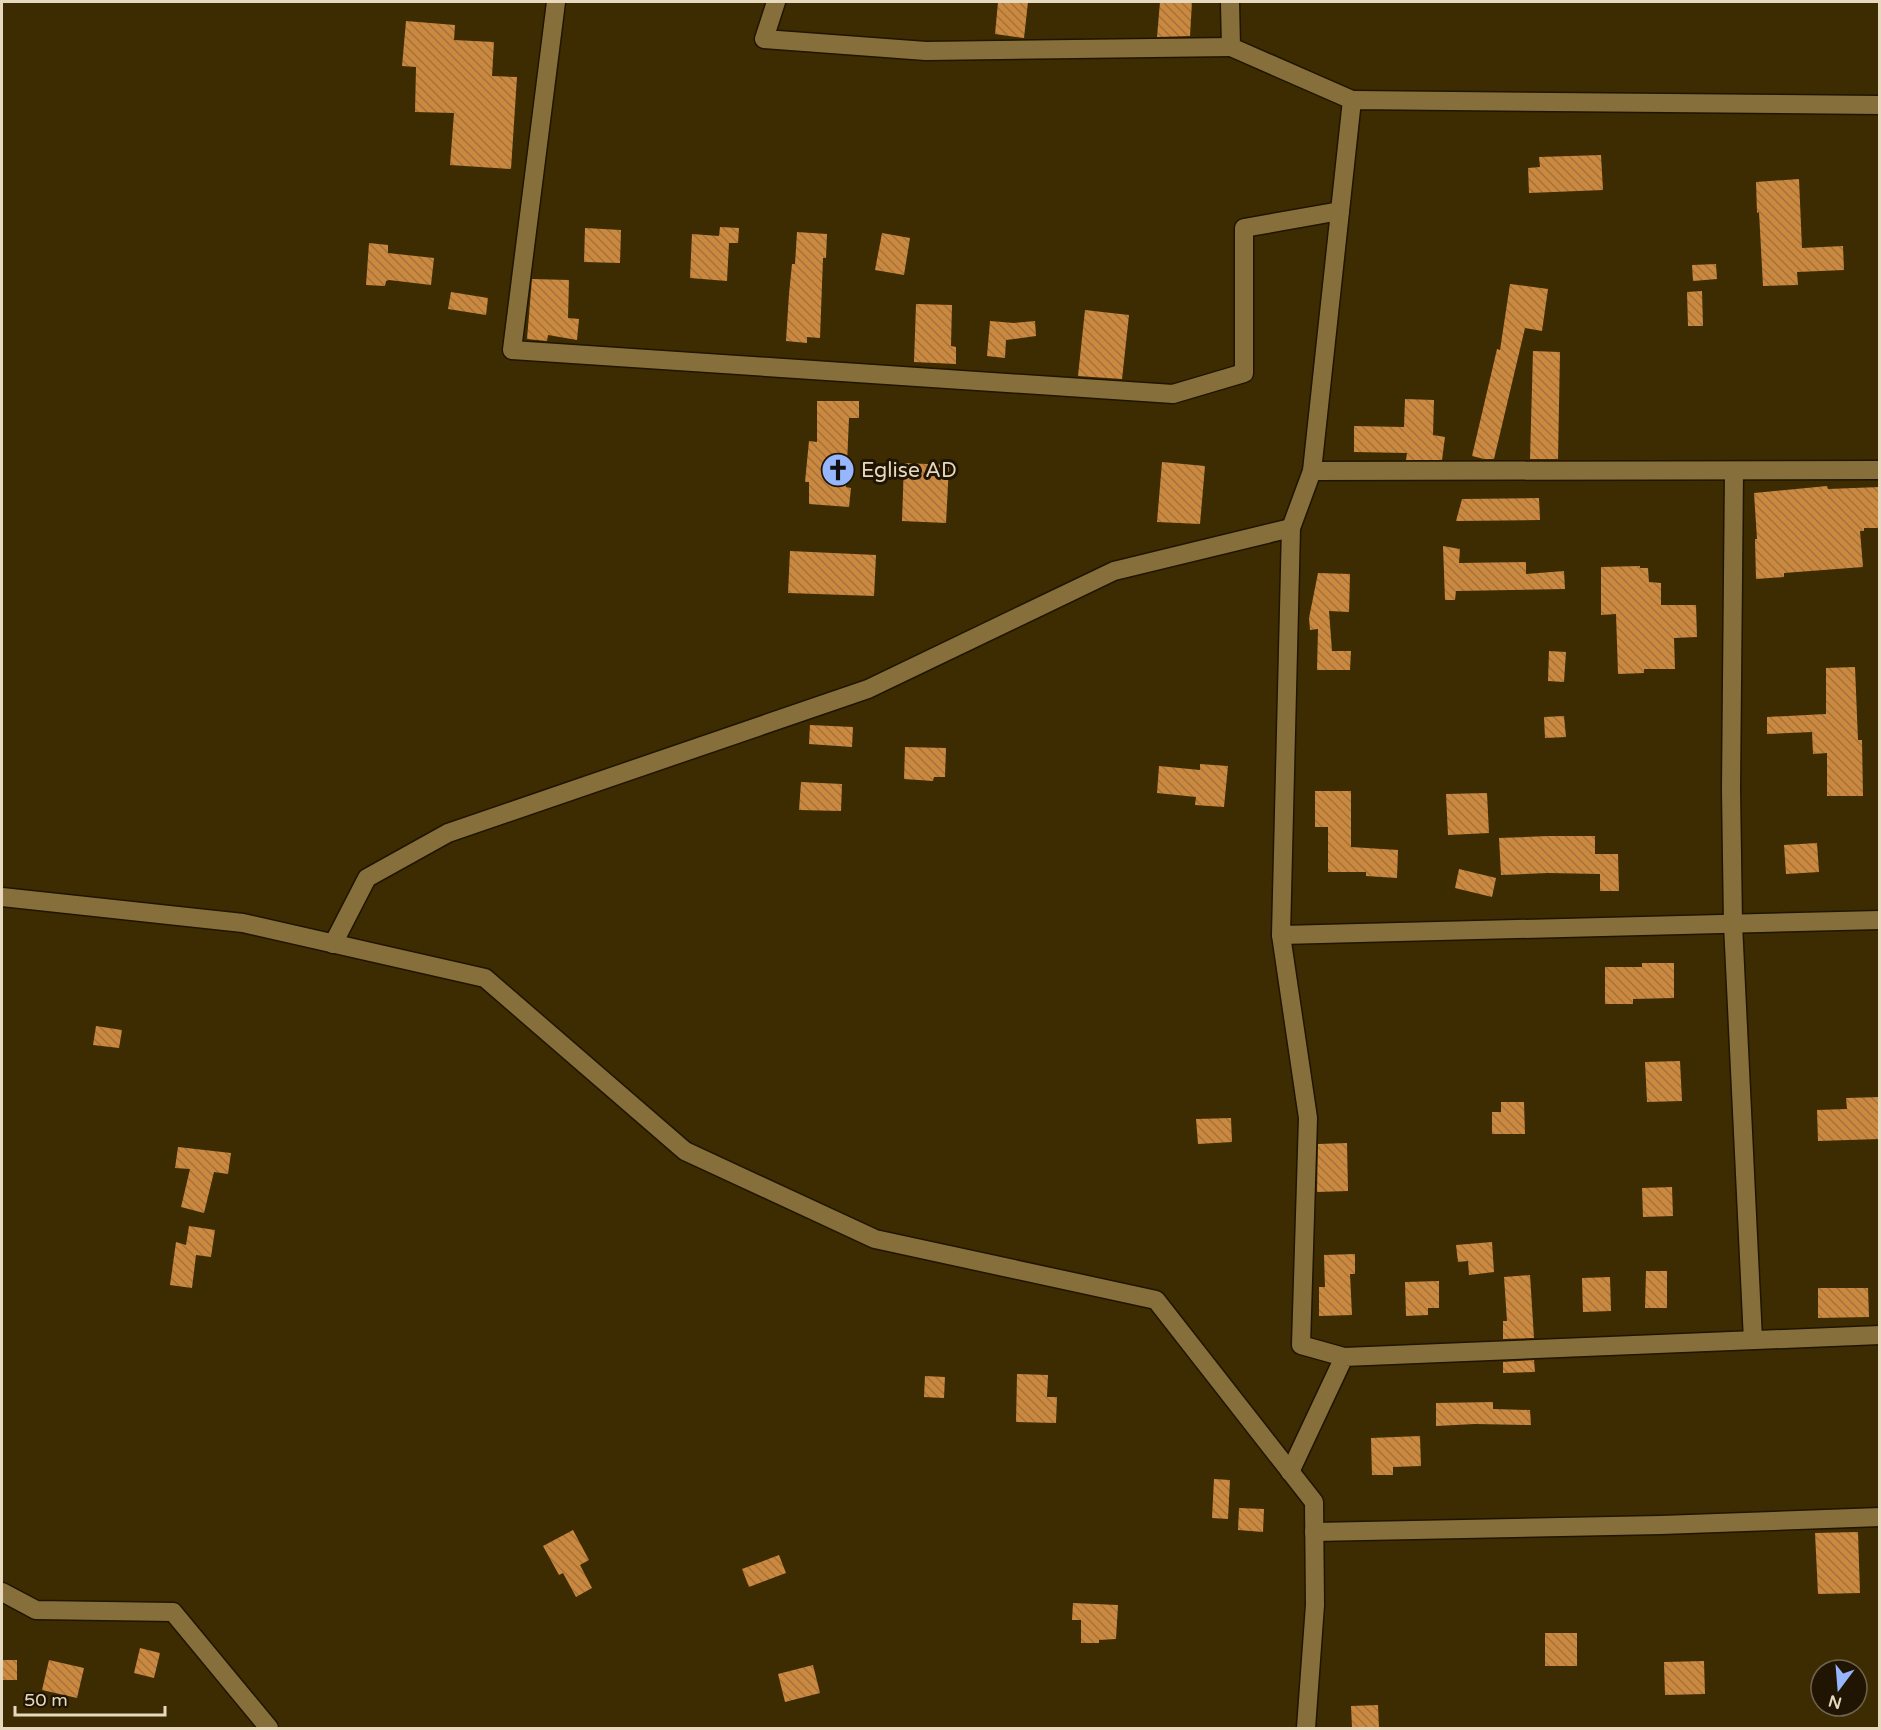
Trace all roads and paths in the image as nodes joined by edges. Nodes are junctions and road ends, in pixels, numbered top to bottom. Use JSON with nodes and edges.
{"nodes":[{"id":1,"x":556,"y":2,"type":"edge"},
{"id":2,"x":776,"y":2,"type":"edge"},
{"id":3,"x":1230,"y":2,"type":"edge"},
{"id":4,"x":1231,"y":47,"type":"junction"},
{"id":5,"x":1352,"y":100,"type":"junction"},
{"id":6,"x":1880,"y":105,"type":"edge"},
{"id":7,"x":1340,"y":211,"type":"junction"},
{"id":8,"x":1880,"y":470,"type":"edge"},
{"id":9,"x":1312,"y":471,"type":"junction"},
{"id":10,"x":1734,"y":471,"type":"junction"},
{"id":11,"x":1291,"y":528,"type":"junction"},
{"id":12,"x":2,"y":897,"type":"edge"},
{"id":13,"x":1880,"y":920,"type":"edge"},
{"id":14,"x":1732,"y":924,"type":"junction"},
{"id":15,"x":1281,"y":935,"type":"junction"},
{"id":16,"x":333,"y":944,"type":"junction"},
{"id":17,"x":1880,"y":1335,"type":"edge"},
{"id":18,"x":1754,"y":1340,"type":"junction"},
{"id":19,"x":1344,"y":1357,"type":"junction"},
{"id":20,"x":1290,"y":1472,"type":"junction"},
{"id":21,"x":1880,"y":1517,"type":"edge"},
{"id":22,"x":1314,"y":1532,"type":"junction"},
{"id":23,"x":2,"y":1592,"type":"edge"},
{"id":24,"x":269,"y":1728,"type":"edge"},
{"id":25,"x":1306,"y":1728,"type":"edge"}],
"edges":[{"from":1,"to":7,"type":"street"},
{"from":2,"to":4,"type":"street"},
{"from":3,"to":4,"type":"street"},
{"from":4,"to":5,"type":"street"},
{"from":5,"to":6,"type":"street"},
{"from":5,"to":7,"type":"street"},
{"from":7,"to":9,"type":"street"},
{"from":8,"to":10,"type":"street"},
{"from":9,"to":10,"type":"street"},
{"from":9,"to":11,"type":"street"},
{"from":10,"to":14,"type":"street"},
{"from":11,"to":15,"type":"street"},
{"from":11,"to":16,"type":"street"},
{"from":12,"to":16,"type":"street"},
{"from":13,"to":14,"type":"street"},
{"from":14,"to":15,"type":"street"},
{"from":14,"to":18,"type":"street"},
{"from":15,"to":19,"type":"street"},
{"from":16,"to":20,"type":"street"},
{"from":17,"to":18,"type":"street"},
{"from":18,"to":19,"type":"street"},
{"from":19,"to":20,"type":"street"},
{"from":20,"to":22,"type":"street"},
{"from":21,"to":22,"type":"street"},
{"from":22,"to":25,"type":"street"},
{"from":23,"to":24,"type":"street"}]}
